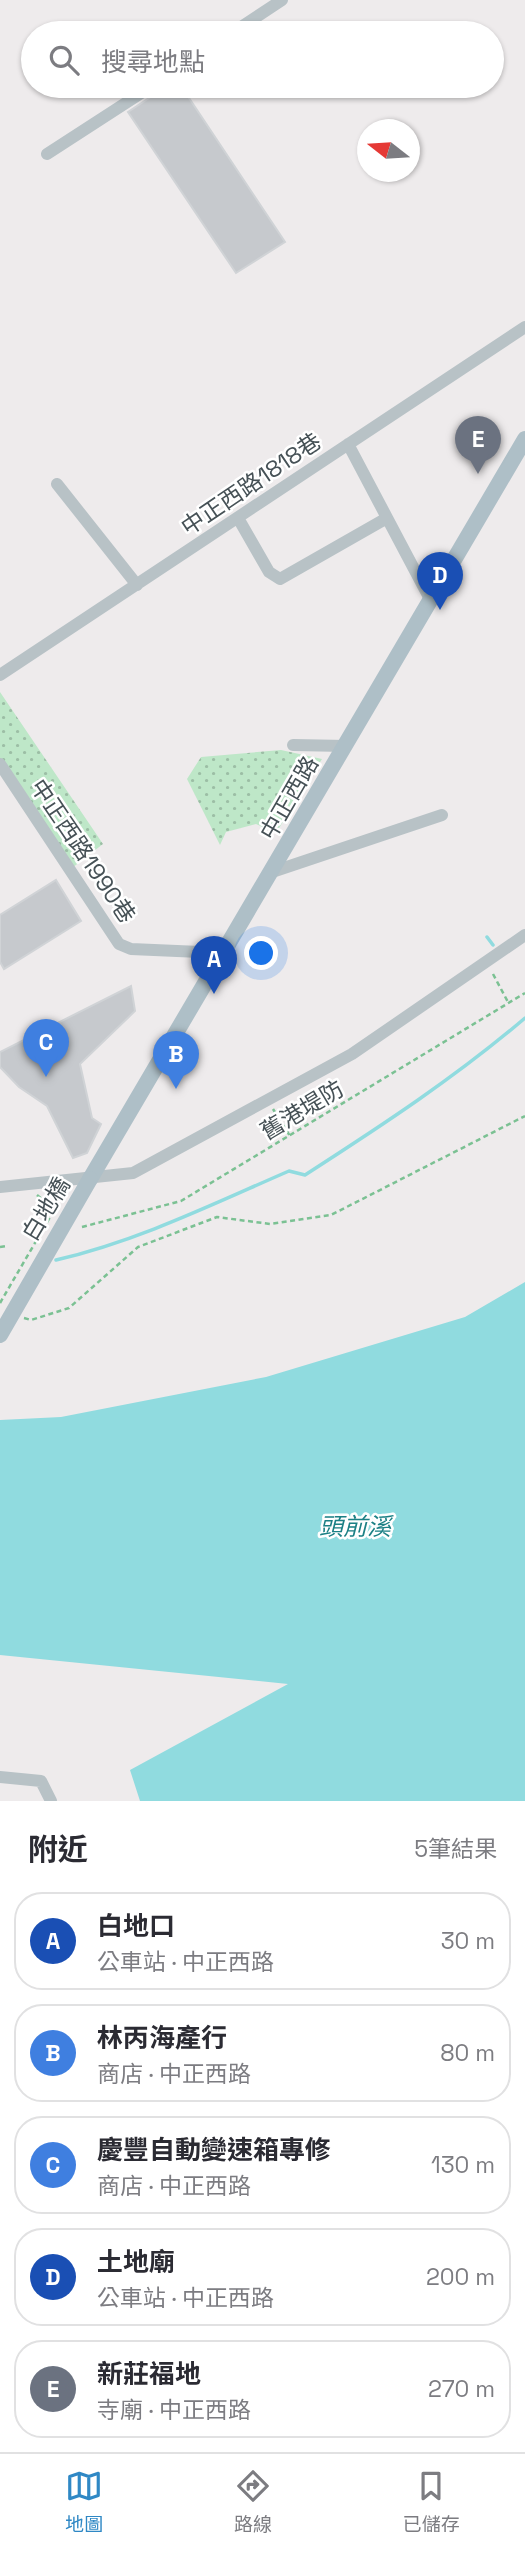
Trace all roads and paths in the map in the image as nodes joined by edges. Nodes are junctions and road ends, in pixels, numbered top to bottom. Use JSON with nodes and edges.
{"nodes":[{"id":1,"x":282,"y":0,"type":"edge"},
{"id":2,"x":250,"y":21,"type":"edge"},
{"id":3,"x":134,"y":98,"type":"edge"},
{"id":4,"x":47,"y":155,"type":"dead end"},
{"id":5,"x":525,"y":327,"type":"edge"},
{"id":6,"x":525,"y":439,"type":"edge"},
{"id":7,"x":348,"y":444,"type":"junction"},
{"id":8,"x":57,"y":484,"type":"dead end"},
{"id":9,"x":238,"y":518,"type":"junction"},
{"id":10,"x":387,"y":518,"type":"junction"},
{"id":11,"x":137,"y":586,"type":"junction"},
{"id":12,"x":430,"y":601,"type":"junction"},
{"id":13,"x":0,"y":675,"type":"edge"},
{"id":14,"x":293,"y":745,"type":"dead end"},
{"id":15,"x":346,"y":746,"type":"junction"},
{"id":16,"x":0,"y":764,"type":"edge"},
{"id":17,"x":442,"y":815,"type":"dead end"},
{"id":18,"x":272,"y":872,"type":"junction"},
{"id":19,"x":525,"y":935,"type":"edge"},
{"id":20,"x":223,"y":953,"type":"junction"},
{"id":21,"x":486,"y":961,"type":"junction"},
{"id":22,"x":525,"y":993,"type":"edge"},
{"id":23,"x":509,"y":1004,"type":"junction"},
{"id":24,"x":268,"y":1100,"type":"junction"},
{"id":25,"x":525,"y":1116,"type":"edge"},
{"id":26,"x":289,"y":1136,"type":"junction"},
{"id":27,"x":90,"y":1179,"type":"junction"},
{"id":28,"x":0,"y":1187,"type":"edge"},
{"id":29,"x":36,"y":1195,"type":"dead end"},
{"id":30,"x":49,"y":1215,"type":"dead end"},
{"id":31,"x":82,"y":1227,"type":"dead end"},
{"id":32,"x":7,"y":1246,"type":"dead end"},
{"id":33,"x":0,"y":1247,"type":"edge"},
{"id":34,"x":21,"y":1318,"type":"dead end"},
{"id":35,"x":0,"y":1335,"type":"edge"},
{"id":36,"x":0,"y":1777,"type":"edge"},
{"id":37,"x":51,"y":1801,"type":"edge"}],
"edges":[{"from":1,"to":2,"type":"street"},
{"from":3,"to":4,"type":"street"},
{"from":5,"to":7,"type":"street","name":"中正西路1818巷"},
{"from":6,"to":12,"type":"main road","name":"中正西路"},
{"from":7,"to":9,"type":"street","name":"中正西路1818巷"},
{"from":7,"to":10,"type":"street"},
{"from":8,"to":11,"type":"street"},
{"from":9,"to":10,"type":"street"},
{"from":9,"to":11,"type":"street","name":"中正西路1818巷"},
{"from":10,"to":12,"type":"street"},
{"from":11,"to":13,"type":"street","name":"中正西路1818巷"},
{"from":12,"to":15,"type":"main road","name":"中正西路"},
{"from":14,"to":15,"type":"street"},
{"from":15,"to":18,"type":"main road","name":"中正西路"},
{"from":16,"to":20,"type":"street","name":"中正西路1990巷"},
{"from":17,"to":18,"type":"street"},
{"from":18,"to":20,"type":"main road","name":"中正西路"},
{"from":19,"to":21,"type":"street"},
{"from":20,"to":27,"type":"main road","name":"中正西路"},
{"from":21,"to":23,"type":"path"},
{"from":21,"to":24,"type":"street"},
{"from":22,"to":23,"type":"path","name":"舊港堤防"},
{"from":23,"to":26,"type":"path","name":"舊港堤防"},
{"from":24,"to":26,"type":"path"},
{"from":24,"to":27,"type":"street"},
{"from":25,"to":34,"type":"path"},
{"from":26,"to":31,"type":"path","name":"舊港堤防"},
{"from":27,"to":28,"type":"street"},
{"from":27,"to":35,"type":"main road","name":"白地橋","bridge":true},
{"from":29,"to":30,"type":"path"},
{"from":32,"to":33,"type":"path"},
{"from":36,"to":37,"type":"street"}]}
